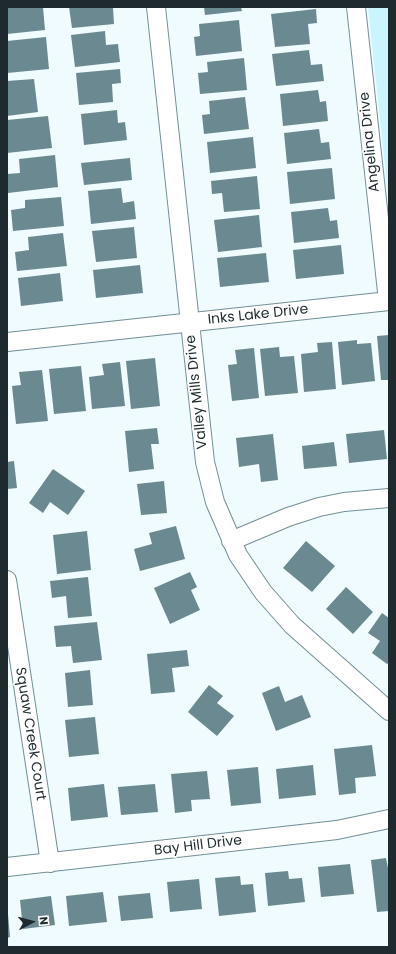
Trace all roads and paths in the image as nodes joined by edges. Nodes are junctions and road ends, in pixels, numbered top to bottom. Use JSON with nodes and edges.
{"nodes":[{"id":1,"x":156,"y":7,"type":"edge"},
{"id":2,"x":356,"y":7,"type":"edge"},
{"id":3,"x":388,"y":301,"type":"edge"},
{"id":4,"x":190,"y":323,"type":"junction"},
{"id":5,"x":7,"y":342,"type":"edge"},
{"id":6,"x":389,"y":498,"type":"edge"},
{"id":7,"x":231,"y":541,"type":"junction"},
{"id":8,"x":7,"y":580,"type":"edge"},
{"id":9,"x":389,"y":711,"type":"edge"},
{"id":10,"x":389,"y":819,"type":"edge"},
{"id":11,"x":50,"y":863,"type":"junction"},
{"id":12,"x":7,"y":867,"type":"edge"}],
"edges":[{"from":1,"to":4,"type":"street","name":"Valley Mills Drive"},
{"from":2,"to":3,"type":"street","name":"Angelina Drive"},
{"from":3,"to":4,"type":"street","name":"Inks Lake Drive"},
{"from":4,"to":5,"type":"street","name":"Inks Lake Drive"},
{"from":4,"to":7,"type":"street","name":"Valley Mills Drive"},
{"from":6,"to":7,"type":"street"},
{"from":7,"to":9,"type":"street","name":"Valley Mills Drive"},
{"from":8,"to":11,"type":"street","name":"Squaw Creek Court"},
{"from":10,"to":11,"type":"street","name":"Bay Hill Drive"},
{"from":11,"to":12,"type":"street","name":"Bay Hill Drive"}]}
